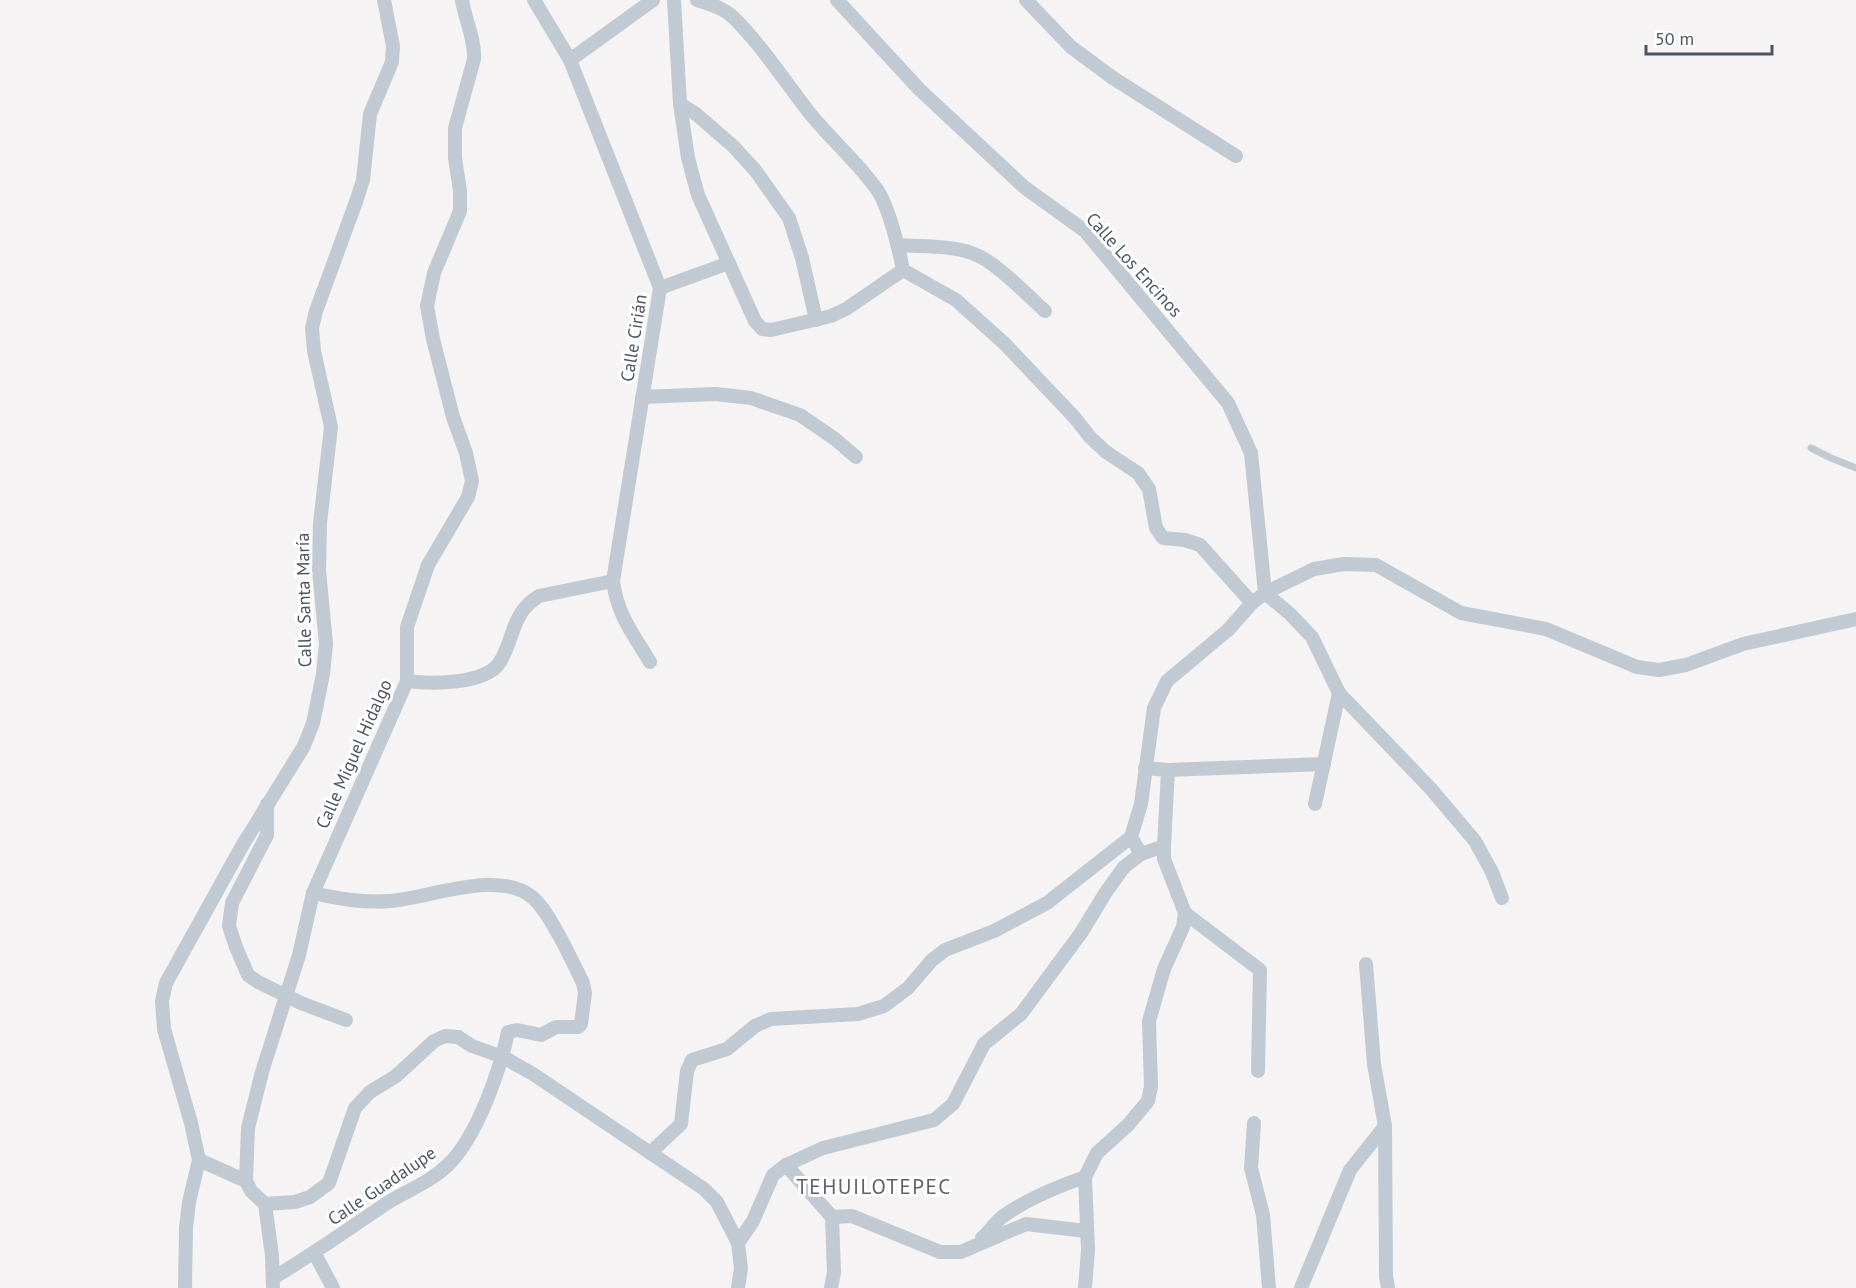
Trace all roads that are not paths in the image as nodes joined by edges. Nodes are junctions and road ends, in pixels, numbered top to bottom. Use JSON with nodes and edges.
{"nodes":[{"id":1,"x":384,"y":0,"type":"edge"},
{"id":2,"x":462,"y":0,"type":"edge"},
{"id":3,"x":534,"y":0,"type":"edge"},
{"id":4,"x":653,"y":0,"type":"edge"},
{"id":5,"x":674,"y":0,"type":"edge"},
{"id":6,"x":697,"y":0,"type":"edge"},
{"id":7,"x":837,"y":0,"type":"edge"},
{"id":8,"x":1026,"y":0,"type":"edge"},
{"id":9,"x":570,"y":60,"type":"junction"},
{"id":10,"x":680,"y":104,"type":"junction"},
{"id":11,"x":1236,"y":156,"type":"dead end"},
{"id":12,"x":898,"y":245,"type":"junction"},
{"id":13,"x":729,"y":263,"type":"junction"},
{"id":14,"x":903,"y":270,"type":"junction"},
{"id":15,"x":660,"y":288,"type":"junction"},
{"id":16,"x":1045,"y":311,"type":"dead end"},
{"id":17,"x":816,"y":320,"type":"junction"},
{"id":18,"x":642,"y":398,"type":"junction"},
{"id":19,"x":1812,"y":447,"type":"dead end"},
{"id":20,"x":856,"y":457,"type":"dead end"},
{"id":21,"x":1856,"y":468,"type":"edge"},
{"id":22,"x":613,"y":581,"type":"junction"},
{"id":23,"x":1265,"y":593,"type":"junction"},
{"id":24,"x":1252,"y":603,"type":"junction"},
{"id":25,"x":1856,"y":619,"type":"edge"},
{"id":26,"x":650,"y":662,"type":"dead end"},
{"id":27,"x":407,"y":681,"type":"junction"},
{"id":28,"x":1339,"y":693,"type":"junction"},
{"id":29,"x":1324,"y":764,"type":"junction"},
{"id":30,"x":1145,"y":768,"type":"junction"},
{"id":31,"x":1168,"y":770,"type":"junction"},
{"id":32,"x":267,"y":804,"type":"junction"},
{"id":33,"x":1315,"y":804,"type":"dead end"},
{"id":34,"x":1131,"y":837,"type":"junction"},
{"id":35,"x":1164,"y":846,"type":"junction"},
{"id":36,"x":1141,"y":854,"type":"junction"},
{"id":37,"x":313,"y":893,"type":"junction"},
{"id":38,"x":1502,"y":898,"type":"dead end"},
{"id":39,"x":1185,"y":914,"type":"junction"},
{"id":40,"x":1366,"y":964,"type":"dead end"},
{"id":41,"x":286,"y":995,"type":"junction"},
{"id":42,"x":346,"y":1020,"type":"dead end"},
{"id":43,"x":503,"y":1057,"type":"junction"},
{"id":44,"x":1258,"y":1071,"type":"dead end"},
{"id":45,"x":1254,"y":1123,"type":"dead end"},
{"id":46,"x":1385,"y":1126,"type":"junction"},
{"id":47,"x":650,"y":1153,"type":"junction"},
{"id":48,"x":199,"y":1160,"type":"junction"},
{"id":49,"x":786,"y":1165,"type":"junction"},
{"id":50,"x":1085,"y":1177,"type":"junction"},
{"id":51,"x":246,"y":1181,"type":"junction"},
{"id":52,"x":265,"y":1204,"type":"junction"},
{"id":53,"x":832,"y":1216,"type":"junction"},
{"id":54,"x":1086,"y":1231,"type":"junction"},
{"id":55,"x":738,"y":1243,"type":"junction"},
{"id":56,"x":977,"y":1244,"type":"junction"},
{"id":57,"x":315,"y":1254,"type":"junction"},
{"id":58,"x":273,"y":1283,"type":"edge"},
{"id":59,"x":185,"y":1288,"type":"edge"},
{"id":60,"x":333,"y":1288,"type":"edge"},
{"id":61,"x":738,"y":1288,"type":"edge"},
{"id":62,"x":831,"y":1288,"type":"edge"},
{"id":63,"x":1085,"y":1288,"type":"edge"},
{"id":64,"x":1269,"y":1288,"type":"edge"},
{"id":65,"x":1301,"y":1288,"type":"edge"},
{"id":66,"x":1388,"y":1288,"type":"edge"}],
"edges":[{"from":1,"to":32,"type":"street","name":"Calle Santa María"},
{"from":2,"to":27,"type":"street","name":"Calle Miguel Hidalgo"},
{"from":3,"to":9,"type":"street","name":"Calle Cirián"},
{"from":4,"to":9,"type":"street"},
{"from":5,"to":10,"type":"street"},
{"from":6,"to":12,"type":"street"},
{"from":7,"to":23,"type":"street","name":"Calle Los Encinos"},
{"from":8,"to":11,"type":"street"},
{"from":9,"to":15,"type":"street","name":"Calle Cirián"},
{"from":10,"to":13,"type":"street"},
{"from":10,"to":17,"type":"street"},
{"from":12,"to":14,"type":"street"},
{"from":12,"to":16,"type":"street"},
{"from":13,"to":15,"type":"street"},
{"from":13,"to":17,"type":"street"},
{"from":14,"to":17,"type":"street"},
{"from":14,"to":24,"type":"street"},
{"from":15,"to":18,"type":"street","name":"Calle Cirián"},
{"from":18,"to":20,"type":"street"},
{"from":18,"to":22,"type":"street","name":"Calle Cirián"},
{"from":19,"to":21,"type":"lane"},
{"from":22,"to":26,"type":"street","name":"Calle Cirián"},
{"from":22,"to":27,"type":"street"},
{"from":23,"to":24,"type":"street"},
{"from":23,"to":25,"type":"street"},
{"from":23,"to":28,"type":"street"},
{"from":24,"to":30,"type":"street"},
{"from":27,"to":37,"type":"street","name":"Calle Miguel Hidalgo"},
{"from":28,"to":29,"type":"street"},
{"from":28,"to":38,"type":"street"},
{"from":29,"to":31,"type":"street"},
{"from":29,"to":33,"type":"street"},
{"from":30,"to":31,"type":"street"},
{"from":30,"to":34,"type":"street"},
{"from":31,"to":35,"type":"street"},
{"from":32,"to":41,"type":"street"},
{"from":32,"to":48,"type":"street","name":"Calle Santa María"},
{"from":34,"to":36,"type":"street"},
{"from":34,"to":47,"type":"street"},
{"from":35,"to":36,"type":"street"},
{"from":35,"to":39,"type":"street"},
{"from":36,"to":49,"type":"street"},
{"from":37,"to":41,"type":"street","name":"Calle Miguel Hidalgo"},
{"from":37,"to":43,"type":"street","name":"Calle Guadalupe"},
{"from":39,"to":44,"type":"street"},
{"from":39,"to":50,"type":"street"},
{"from":40,"to":46,"type":"street"},
{"from":41,"to":42,"type":"street"},
{"from":41,"to":51,"type":"street","name":"Calle Miguel Hidalgo"},
{"from":43,"to":47,"type":"street"},
{"from":43,"to":52,"type":"street"},
{"from":43,"to":57,"type":"street","name":"Calle Guadalupe"},
{"from":45,"to":64,"type":"street"},
{"from":46,"to":65,"type":"street"},
{"from":46,"to":66,"type":"street"},
{"from":47,"to":55,"type":"street"},
{"from":48,"to":51,"type":"street"},
{"from":48,"to":59,"type":"street"},
{"from":49,"to":53,"type":"street"},
{"from":49,"to":55,"type":"street"},
{"from":50,"to":54,"type":"street"},
{"from":50,"to":56,"type":"street"},
{"from":51,"to":52,"type":"street"},
{"from":52,"to":58,"type":"street"},
{"from":53,"to":56,"type":"street"},
{"from":53,"to":62,"type":"street"},
{"from":54,"to":56,"type":"street"},
{"from":54,"to":63,"type":"street"},
{"from":55,"to":61,"type":"street"},
{"from":57,"to":58,"type":"street","name":"Calle Guadalupe"},
{"from":57,"to":60,"type":"street"}]}
